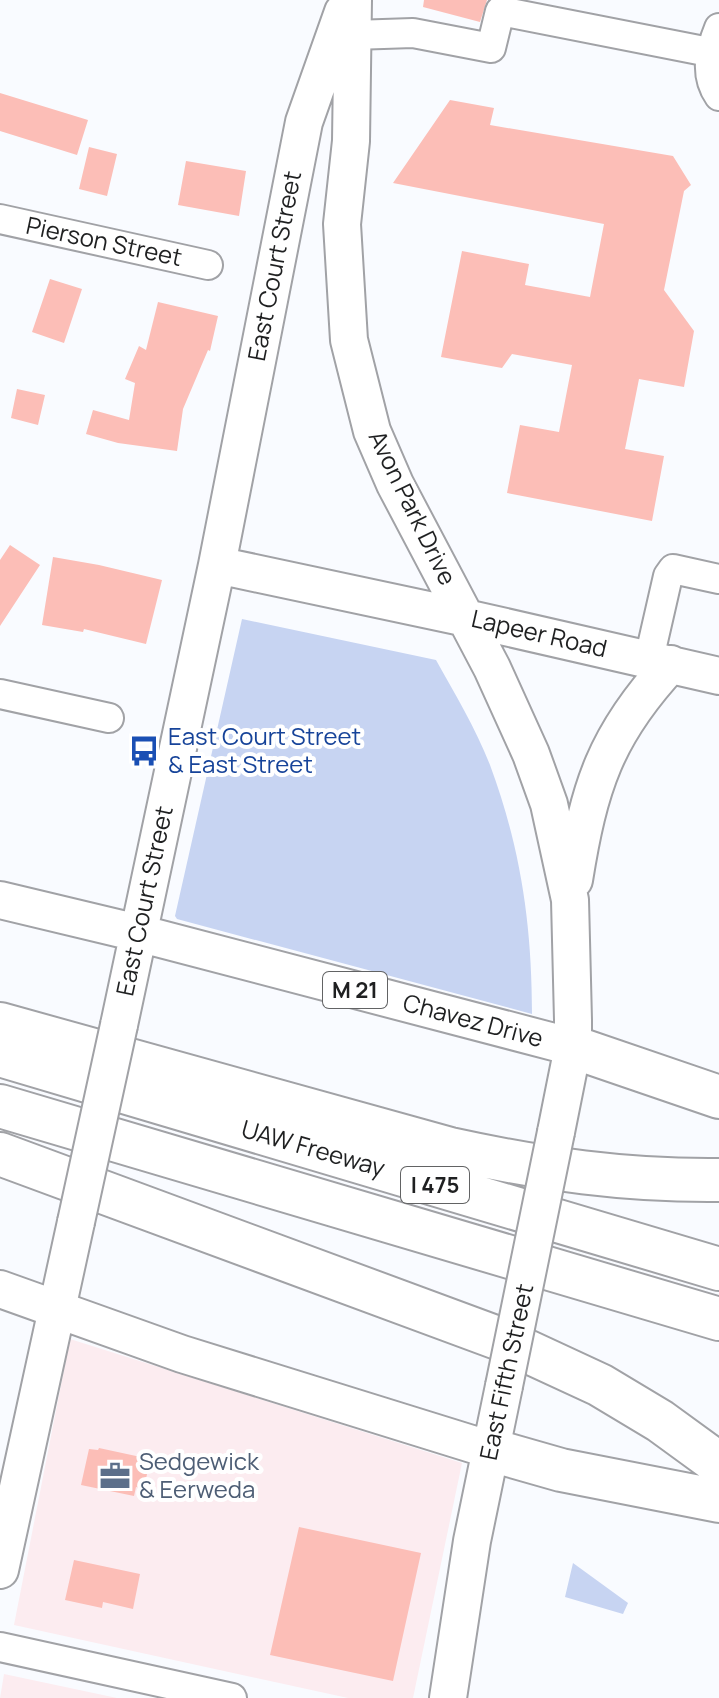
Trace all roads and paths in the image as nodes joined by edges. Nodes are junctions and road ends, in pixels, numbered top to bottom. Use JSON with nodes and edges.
{"nodes":[{"id":1,"x":351,"y":12,"type":"edge"},
{"id":2,"x":714,"y":40,"type":"edge"},
{"id":3,"x":719,"y":96,"type":"edge"},
{"id":4,"x":296,"y":159,"type":"junction"},
{"id":5,"x":348,"y":169,"type":"junction"},
{"id":6,"x":0,"y":219,"type":"edge"},
{"id":7,"x":208,"y":265,"type":"dead end"},
{"id":8,"x":217,"y":565,"type":"junction"},
{"id":9,"x":719,"y":579,"type":"edge"},
{"id":10,"x":466,"y":618,"type":"junction"},
{"id":11,"x":660,"y":662,"type":"junction"},
{"id":12,"x":719,"y":676,"type":"edge"},
{"id":13,"x":0,"y":694,"type":"edge"},
{"id":14,"x":109,"y":718,"type":"dead end"},
{"id":15,"x":0,"y":900,"type":"edge"},
{"id":16,"x":570,"y":900,"type":"junction"},
{"id":17,"x":138,"y":933,"type":"junction"},
{"id":18,"x":0,"y":1024,"type":"edge"},
{"id":19,"x":573,"y":1047,"type":"junction"},
{"id":20,"x":0,"y":1055,"type":"edge"},
{"id":21,"x":719,"y":1097,"type":"edge"},
{"id":22,"x":0,"y":1106,"type":"edge"},
{"id":23,"x":0,"y":1154,"type":"edge"},
{"id":24,"x":719,"y":1180,"type":"edge"},
{"id":25,"x":719,"y":1269,"type":"edge"},
{"id":26,"x":0,"y":1289,"type":"edge"},
{"id":27,"x":57,"y":1311,"type":"junction"},
{"id":28,"x":719,"y":1319,"type":"edge"},
{"id":29,"x":491,"y":1450,"type":"junction"},
{"id":30,"x":711,"y":1487,"type":"edge"},
{"id":31,"x":0,"y":1570,"type":"edge"},
{"id":32,"x":0,"y":1647,"type":"edge"},
{"id":33,"x":232,"y":1698,"type":"edge"},
{"id":34,"x":448,"y":1698,"type":"edge"}],
"edges":[{"from":1,"to":2,"type":"street"},
{"from":1,"to":4,"type":"main road","name":"East Court Street"},
{"from":1,"to":5,"type":"main road","name":"Avon Park Drive"},
{"from":2,"to":3,"type":"street"},
{"from":4,"to":5,"type":"main road"},
{"from":4,"to":8,"type":"main road","name":"East Court Street"},
{"from":5,"to":10,"type":"main road","name":"Avon Park Drive"},
{"from":6,"to":7,"type":"street","name":"Pierson Street"},
{"from":8,"to":10,"type":"main road","name":"Lapeer Road"},
{"from":8,"to":17,"type":"main road","name":"East Court Street"},
{"from":9,"to":11,"type":"street"},
{"from":10,"to":11,"type":"main road","name":"Lapeer Road"},
{"from":10,"to":16,"type":"main road","name":"Avon Park Drive"},
{"from":11,"to":12,"type":"main road","name":"Lapeer Road"},
{"from":11,"to":16,"type":"main road"},
{"from":13,"to":14,"type":"street"},
{"from":15,"to":17,"type":"main road","name":"Chavez Drive"},
{"from":16,"to":19,"type":"main road","name":"East Fifth Street"},
{"from":17,"to":19,"type":"main road","name":"Chavez Drive","number":"M 21"},
{"from":17,"to":27,"type":"main road","name":"East Court Street","bridge":true},
{"from":18,"to":24,"type":"highway"},
{"from":19,"to":21,"type":"highway"},
{"from":19,"to":29,"type":"main road","name":"East Fifth Street","bridge":true},
{"from":20,"to":25,"type":"highway","name":"UAW Freeway","number":"I 475"},
{"from":22,"to":28,"type":"highway","name":"UAW Freeway","number":"I 475"},
{"from":23,"to":30,"type":"highway"},
{"from":26,"to":27,"type":"main road"},
{"from":27,"to":29,"type":"main road"},
{"from":27,"to":31,"type":"main road","name":"East Court Street"},
{"from":29,"to":30,"type":"highway"},
{"from":29,"to":34,"type":"main road","name":"East Fifth Street"},
{"from":32,"to":33,"type":"street"}]}
